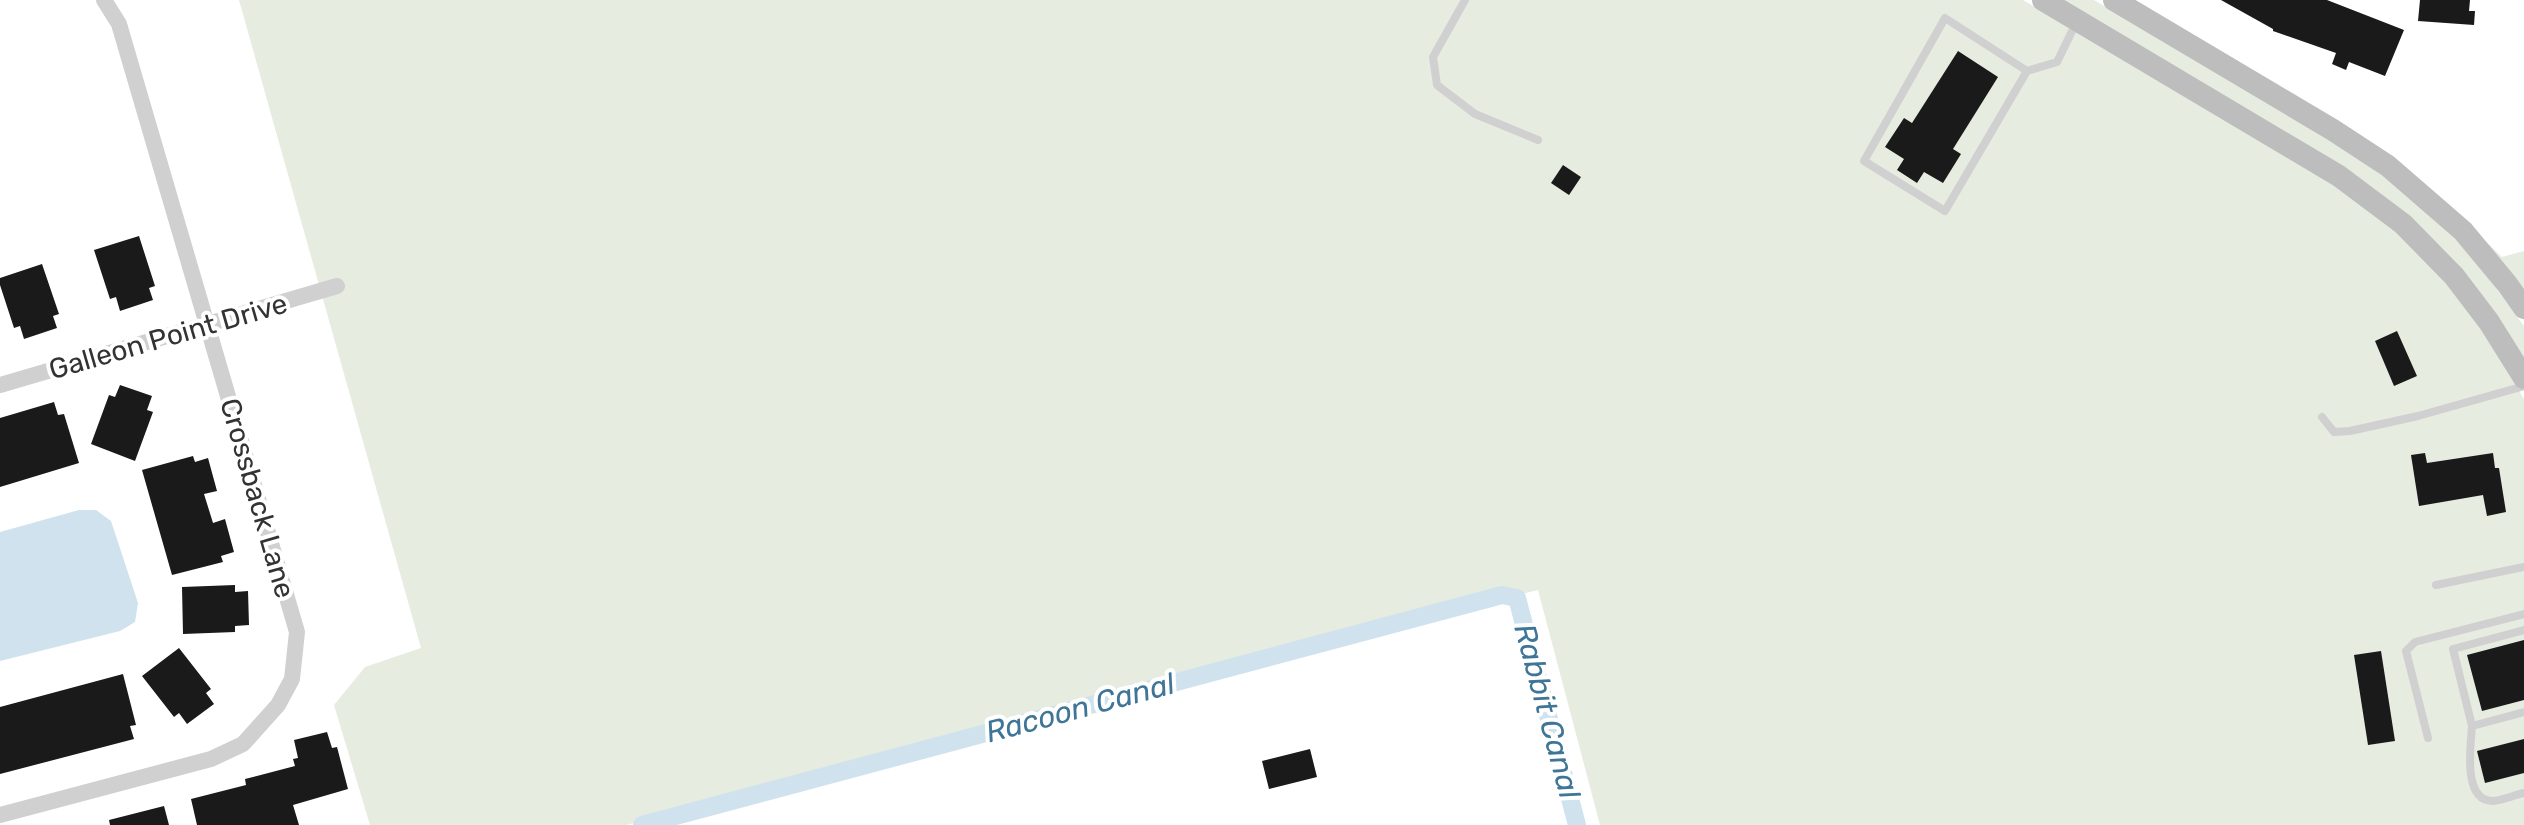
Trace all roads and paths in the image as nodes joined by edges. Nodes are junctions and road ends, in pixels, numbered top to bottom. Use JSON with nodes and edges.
{"nodes":[{"id":1,"x":104,"y":0,"type":"edge"},
{"id":2,"x":1465,"y":0,"type":"edge"},
{"id":3,"x":2043,"y":0,"type":"edge"},
{"id":4,"x":2114,"y":0,"type":"edge"},
{"id":5,"x":2078,"y":20,"type":"junction"},
{"id":6,"x":2027,"y":71,"type":"junction"},
{"id":7,"x":1538,"y":140,"type":"dead end"},
{"id":8,"x":337,"y":286,"type":"dead end"},
{"id":9,"x":2520,"y":293,"type":"edge"},
{"id":10,"x":207,"y":324,"type":"junction"},
{"id":11,"x":2524,"y":378,"type":"edge"},
{"id":12,"x":0,"y":385,"type":"edge"},
{"id":13,"x":2524,"y":386,"type":"edge"},
{"id":14,"x":2322,"y":417,"type":"dead end"},
{"id":15,"x":2524,"y":567,"type":"edge"},
{"id":16,"x":2436,"y":585,"type":"dead end"},
{"id":17,"x":2524,"y":614,"type":"edge"},
{"id":18,"x":2524,"y":630,"type":"edge"},
{"id":19,"x":2450,"y":633,"type":"junction"},
{"id":20,"x":2453,"y":649,"type":"junction"},
{"id":21,"x":2524,"y":712,"type":"edge"},
{"id":22,"x":2472,"y":726,"type":"junction"},
{"id":23,"x":2428,"y":738,"type":"dead end"},
{"id":24,"x":2524,"y":793,"type":"edge"},
{"id":25,"x":0,"y":815,"type":"edge"}],
"edges":[{"from":1,"to":10,"type":"street","name":"Crossback Lane"},
{"from":2,"to":7,"type":"lane"},
{"from":3,"to":5,"type":"main road"},
{"from":4,"to":9,"type":"main road"},
{"from":5,"to":6,"type":"lane"},
{"from":5,"to":11,"type":"main road"},
{"from":6,"to":6,"type":"lane"},
{"from":8,"to":10,"type":"street","name":"Galleon Point Drive"},
{"from":10,"to":12,"type":"street","name":"Galleon Point Drive"},
{"from":10,"to":25,"type":"street","name":"Crossback Lane"},
{"from":13,"to":14,"type":"lane"},
{"from":15,"to":16,"type":"lane"},
{"from":17,"to":19,"type":"lane"},
{"from":18,"to":20,"type":"lane"},
{"from":19,"to":20,"type":"lane"},
{"from":19,"to":23,"type":"lane"},
{"from":20,"to":22,"type":"lane"},
{"from":21,"to":22,"type":"lane"},
{"from":22,"to":24,"type":"lane"}]}
